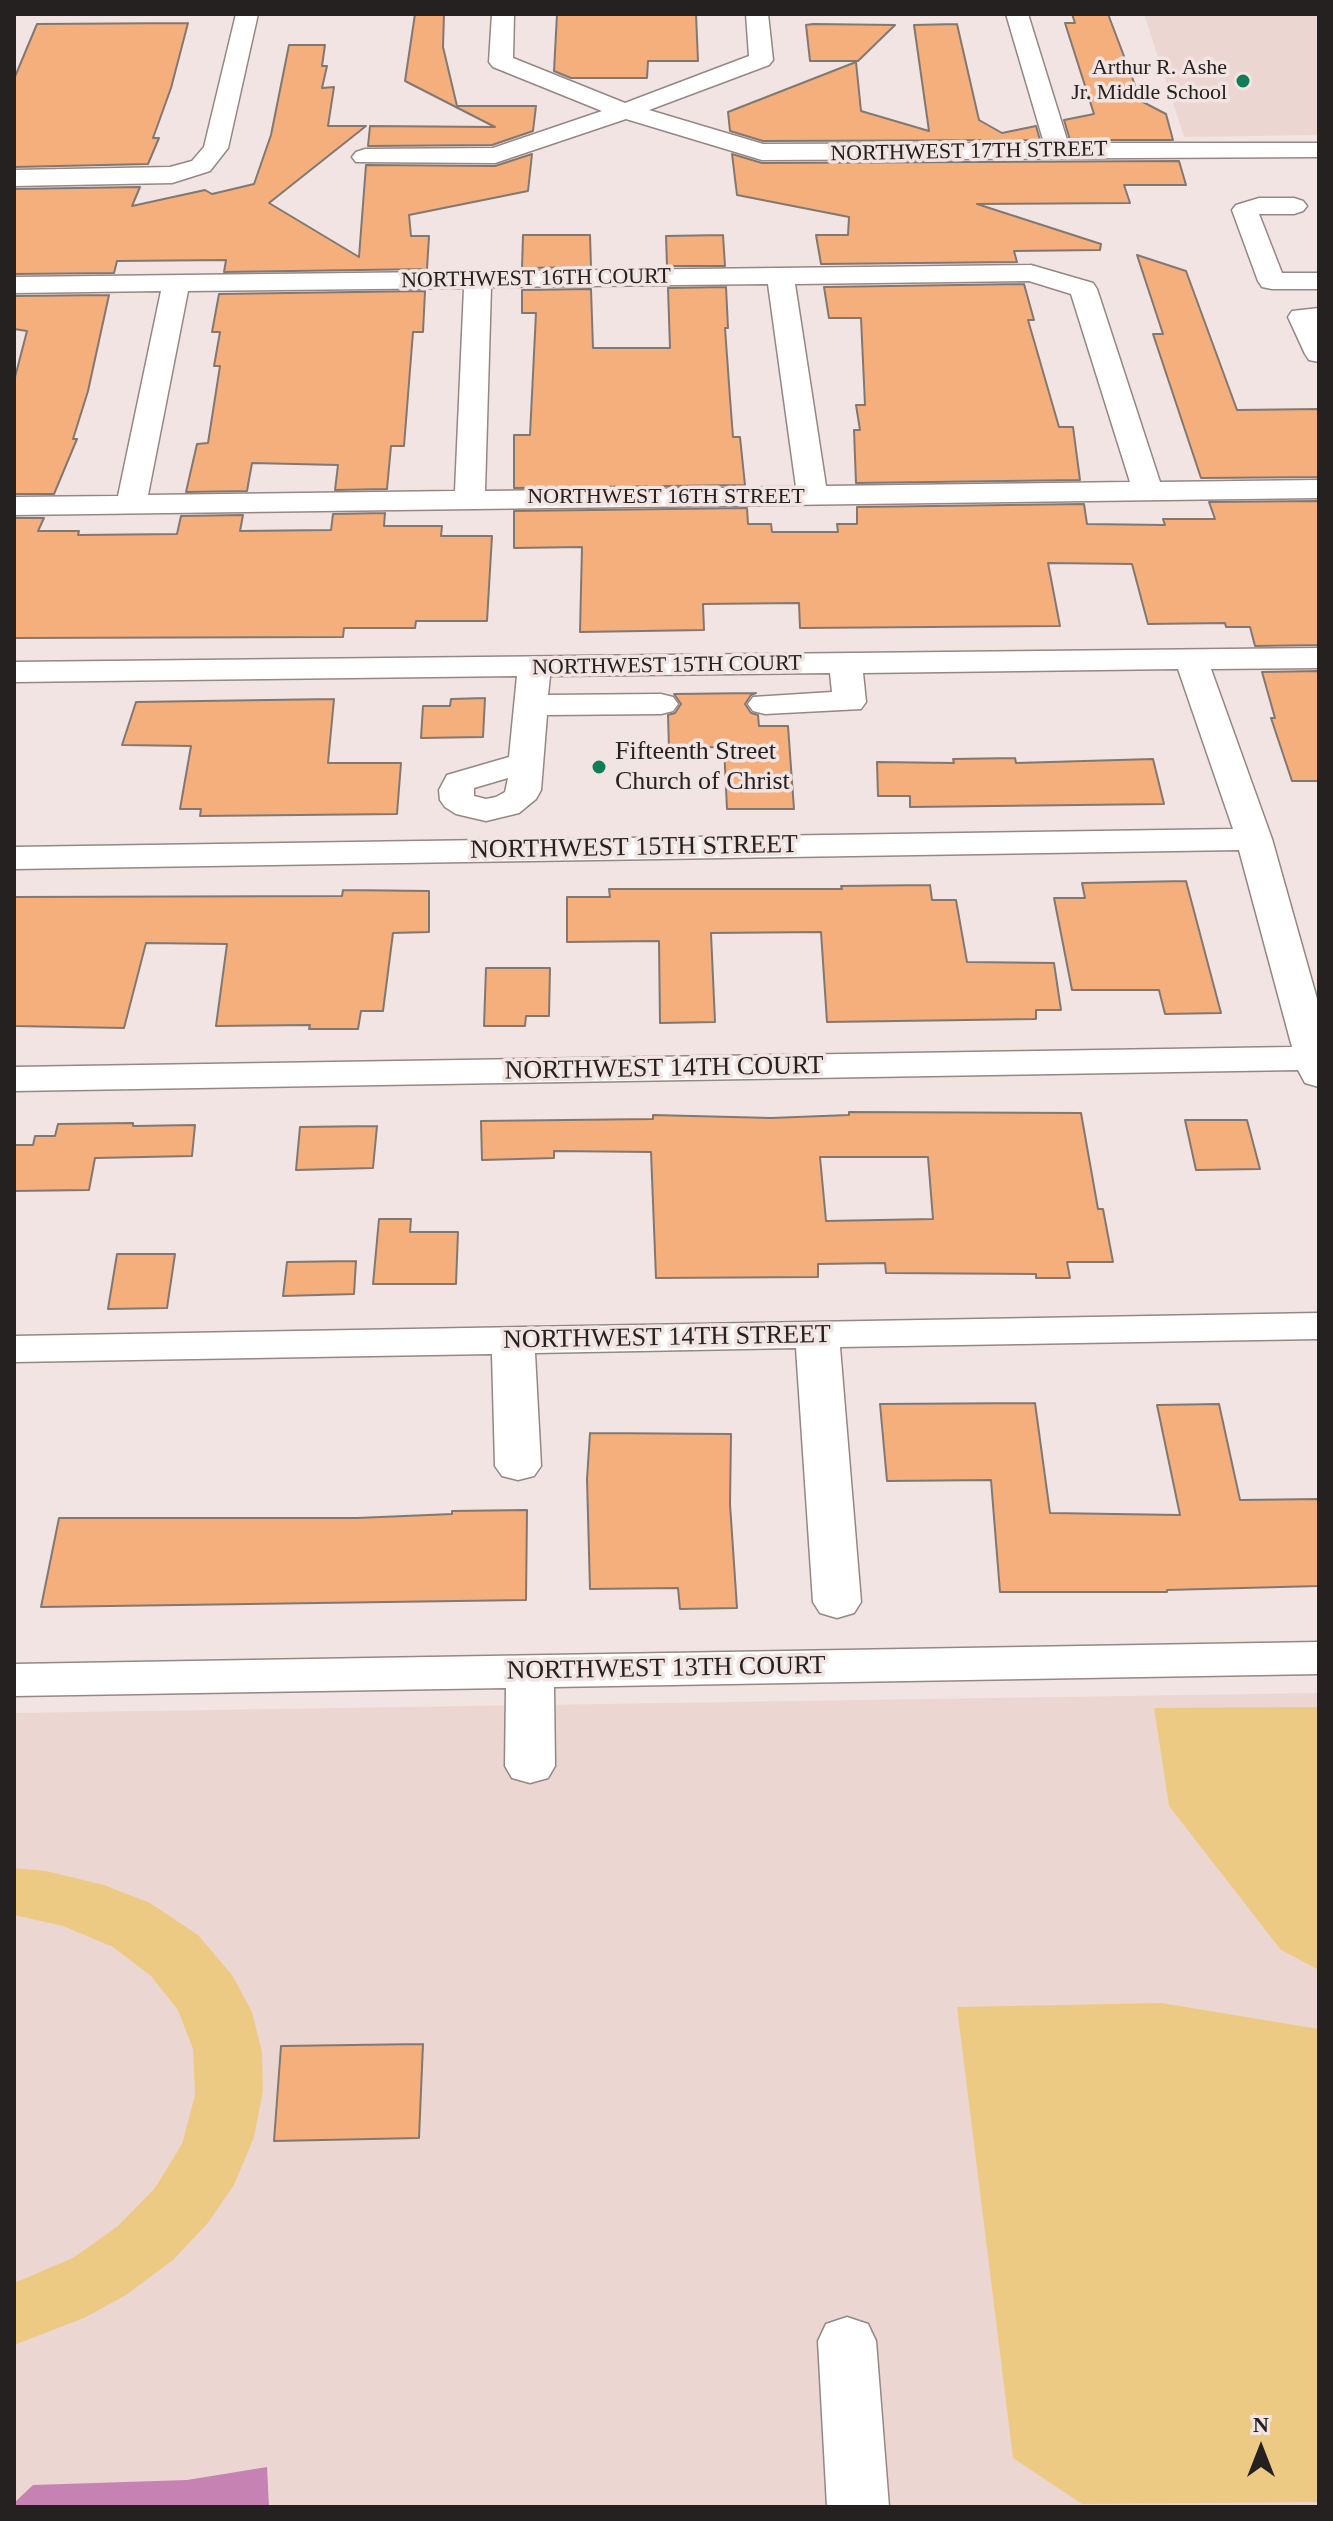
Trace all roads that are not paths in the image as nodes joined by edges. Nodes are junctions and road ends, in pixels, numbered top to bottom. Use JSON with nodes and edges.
{"nodes":[{"id":1,"x":247,"y":14,"type":"edge"},
{"id":2,"x":503,"y":14,"type":"edge"},
{"id":3,"x":757,"y":14,"type":"edge"},
{"id":4,"x":1017,"y":14,"type":"edge"},
{"id":5,"x":625,"y":111,"type":"junction"},
{"id":6,"x":1058,"y":150,"type":"junction"},
{"id":7,"x":1319,"y":150,"type":"edge"},
{"id":8,"x":365,"y":157,"type":"dead end"},
{"id":9,"x":14,"y":178,"type":"edge"},
{"id":10,"x":1309,"y":206,"type":"edge"},
{"id":11,"x":780,"y":276,"type":"junction"},
{"id":12,"x":478,"y":280,"type":"junction"},
{"id":13,"x":1319,"y":281,"type":"edge"},
{"id":14,"x":176,"y":284,"type":"junction"},
{"id":15,"x":14,"y":285,"type":"edge"},
{"id":16,"x":1319,"y":316,"type":"edge"},
{"id":17,"x":1319,"y":354,"type":"edge"},
{"id":18,"x":1319,"y":489,"type":"edge"},
{"id":19,"x":1148,"y":491,"type":"junction"},
{"id":20,"x":812,"y":496,"type":"junction"},
{"id":21,"x":470,"y":499,"type":"junction"},
{"id":22,"x":131,"y":505,"type":"junction"},
{"id":23,"x":14,"y":506,"type":"edge"},
{"id":24,"x":1319,"y":658,"type":"edge"},
{"id":25,"x":1192,"y":661,"type":"junction"},
{"id":26,"x":846,"y":664,"type":"junction"},
{"id":27,"x":534,"y":667,"type":"junction"},
{"id":28,"x":14,"y":672,"type":"edge"},
{"id":29,"x":661,"y":704,"type":"dead end"},
{"id":30,"x":765,"y":704,"type":"dead end"},
{"id":31,"x":531,"y":705,"type":"junction"},
{"id":32,"x":526,"y":764,"type":"dead end"},
{"id":33,"x":1254,"y":839,"type":"junction"},
{"id":34,"x":14,"y":858,"type":"edge"},
{"id":35,"x":1317,"y":1066,"type":"edge"},
{"id":36,"x":14,"y":1079,"type":"edge"},
{"id":37,"x":1319,"y":1326,"type":"edge"},
{"id":38,"x":817,"y":1335,"type":"junction"},
{"id":39,"x":513,"y":1340,"type":"junction"},
{"id":40,"x":14,"y":1349,"type":"edge"},
{"id":41,"x":518,"y":1466,"type":"dead end"},
{"id":42,"x":837,"y":1602,"type":"dead end"},
{"id":43,"x":1319,"y":1658,"type":"edge"},
{"id":44,"x":530,"y":1671,"type":"junction"},
{"id":45,"x":14,"y":1680,"type":"edge"},
{"id":46,"x":530,"y":1766,"type":"dead end"},
{"id":47,"x":847,"y":2341,"type":"dead end"},
{"id":48,"x":858,"y":2507,"type":"edge"}],
"edges":[{"from":1,"to":9,"type":"street"},
{"from":2,"to":5,"type":"street","name":"NORTHWEST 17TH STREET"},
{"from":3,"to":5,"type":"street"},
{"from":4,"to":6,"type":"street"},
{"from":5,"to":6,"type":"street","name":"NORTHWEST 17TH STREET"},
{"from":5,"to":8,"type":"street"},
{"from":6,"to":7,"type":"street","name":"NORTHWEST 17TH STREET"},
{"from":10,"to":13,"type":"street"},
{"from":11,"to":12,"type":"street","name":"NORTHWEST 16TH COURT"},
{"from":11,"to":19,"type":"street","name":"NORTHWEST 16TH COURT"},
{"from":11,"to":20,"type":"street"},
{"from":12,"to":14,"type":"street","name":"NORTHWEST 16TH COURT"},
{"from":12,"to":21,"type":"street"},
{"from":14,"to":15,"type":"street","name":"NORTHWEST 16TH COURT"},
{"from":14,"to":22,"type":"street"},
{"from":16,"to":17,"type":"street"},
{"from":18,"to":19,"type":"street","name":"NORTHWEST 16TH STREET"},
{"from":19,"to":20,"type":"street","name":"NORTHWEST 16TH STREET"},
{"from":20,"to":21,"type":"street","name":"NORTHWEST 16TH STREET"},
{"from":21,"to":22,"type":"street","name":"NORTHWEST 16TH STREET"},
{"from":22,"to":23,"type":"street","name":"NORTHWEST 16TH STREET"},
{"from":24,"to":25,"type":"street","name":"NORTHWEST 15TH COURT"},
{"from":25,"to":26,"type":"street","name":"NORTHWEST 15TH COURT"},
{"from":25,"to":33,"type":"street"},
{"from":26,"to":27,"type":"street","name":"NORTHWEST 15TH COURT"},
{"from":26,"to":30,"type":"street"},
{"from":27,"to":28,"type":"street","name":"NORTHWEST 15TH COURT"},
{"from":27,"to":31,"type":"street"},
{"from":29,"to":31,"type":"street"},
{"from":31,"to":32,"type":"street"},
{"from":33,"to":34,"type":"street","name":"NORTHWEST 15TH STREET"},
{"from":33,"to":35,"type":"street"},
{"from":35,"to":36,"type":"street","name":"NORTHWEST 14TH COURT"},
{"from":37,"to":38,"type":"street","name":"NORTHWEST 14TH STREET"},
{"from":38,"to":39,"type":"street","name":"NORTHWEST 14TH STREET"},
{"from":38,"to":42,"type":"street"},
{"from":39,"to":40,"type":"street","name":"NORTHWEST 14TH STREET"},
{"from":39,"to":41,"type":"street"},
{"from":43,"to":44,"type":"street","name":"NORTHWEST 13TH COURT"},
{"from":44,"to":45,"type":"street","name":"NORTHWEST 13TH COURT"},
{"from":44,"to":46,"type":"street"},
{"from":47,"to":48,"type":"street"}]}
